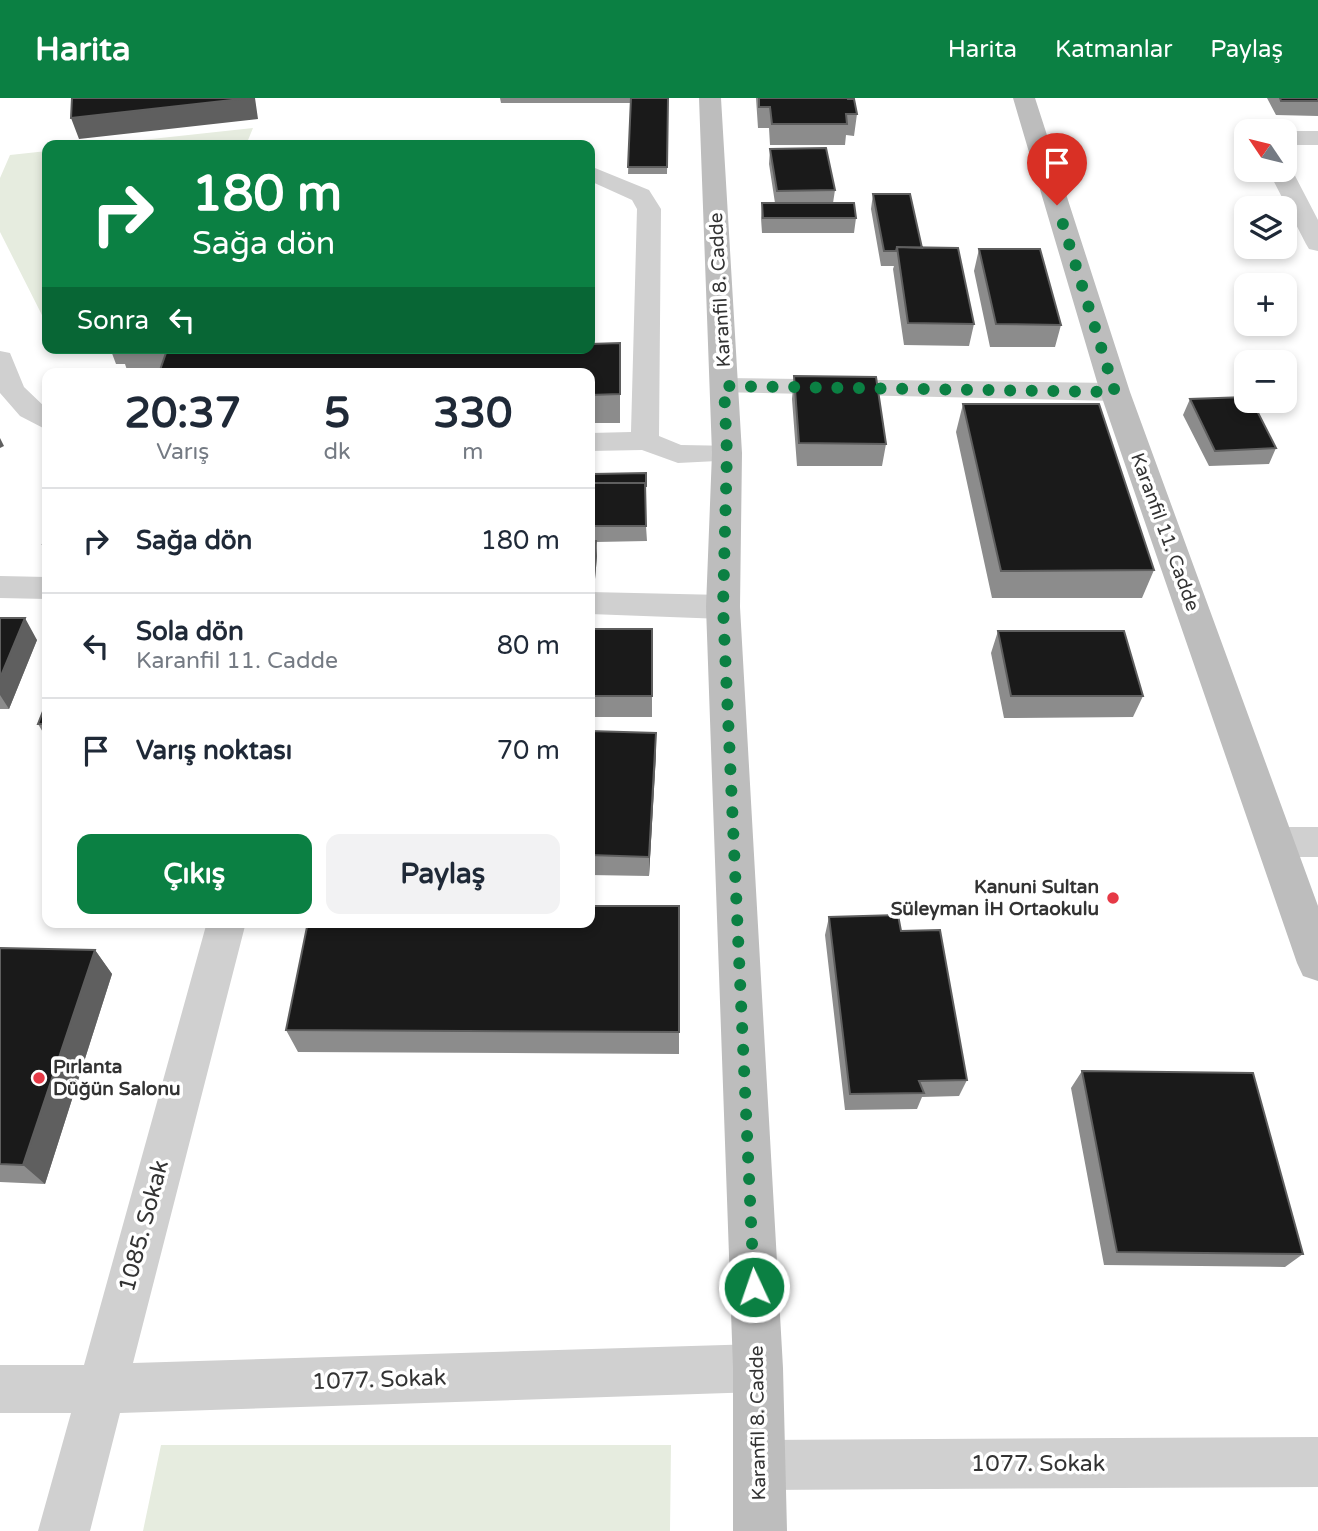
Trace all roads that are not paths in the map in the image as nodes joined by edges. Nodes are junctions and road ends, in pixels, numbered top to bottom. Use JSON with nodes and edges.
{"nodes":[{"id":1,"x":710,"y":98,"type":"edge"},
{"id":2,"x":1024,"y":98,"type":"edge"},
{"id":3,"x":1297,"y":138,"type":"edge"},
{"id":4,"x":1318,"y":138,"type":"edge"},
{"id":5,"x":595,"y":175,"type":"edge"},
{"id":6,"x":1286,"y":182,"type":"edge"},
{"id":7,"x":1318,"y":244,"type":"edge"},
{"id":8,"x":0,"y":359,"type":"edge"},
{"id":9,"x":724,"y":386,"type":"junction"},
{"id":10,"x":1115,"y":392,"type":"junction"},
{"id":11,"x":42,"y":418,"type":"edge"},
{"id":12,"x":645,"y":441,"type":"junction"},
{"id":13,"x":595,"y":442,"type":"edge"},
{"id":14,"x":727,"y":453,"type":"junction"},
{"id":15,"x":0,"y":587,"type":"edge"},
{"id":16,"x":42,"y":588,"type":"edge"},
{"id":17,"x":595,"y":603,"type":"edge"},
{"id":18,"x":723,"y":607,"type":"junction"},
{"id":19,"x":1276,"y":842,"type":"junction"},
{"id":20,"x":1318,"y":842,"type":"edge"},
{"id":21,"x":224,"y":928,"type":"edge"},
{"id":22,"x":1318,"y":963,"type":"edge"},
{"id":23,"x":758,"y":1368,"type":"junction"},
{"id":24,"x":0,"y":1389,"type":"edge"},
{"id":25,"x":99,"y":1390,"type":"junction"},
{"id":26,"x":1318,"y":1462,"type":"edge"},
{"id":27,"x":758,"y":1465,"type":"junction"},
{"id":28,"x":64,"y":1531,"type":"edge"},
{"id":29,"x":760,"y":1531,"type":"edge"}],
"edges":[{"from":1,"to":9,"type":"street","name":"Karanfil 8. Cadde"},
{"from":2,"to":10,"type":"street","name":"Karanfil 11. Cadde"},
{"from":3,"to":4,"type":"street"},
{"from":5,"to":12,"type":"street"},
{"from":6,"to":7,"type":"street"},
{"from":8,"to":11,"type":"street"},
{"from":9,"to":10,"type":"street"},
{"from":9,"to":14,"type":"street","name":"Karanfil 8. Cadde"},
{"from":10,"to":19,"type":"street","name":"Karanfil 11. Cadde"},
{"from":12,"to":13,"type":"street"},
{"from":12,"to":14,"type":"street"},
{"from":14,"to":18,"type":"street","name":"Karanfil 8. Cadde"},
{"from":15,"to":16,"type":"street"},
{"from":17,"to":18,"type":"street"},
{"from":18,"to":23,"type":"street","name":"Karanfil 8. Cadde"},
{"from":19,"to":20,"type":"street"},
{"from":19,"to":22,"type":"street","name":"Karanfil 11. Cadde"},
{"from":21,"to":25,"type":"street","name":"1085. Sokak"},
{"from":23,"to":25,"type":"street","name":"1077. Sokak"},
{"from":23,"to":27,"type":"street","name":"Karanfil 8. Cadde"},
{"from":24,"to":25,"type":"street","name":"1077. Sokak"},
{"from":25,"to":28,"type":"street","name":"1085. Sokak"},
{"from":26,"to":27,"type":"street","name":"1077. Sokak"},
{"from":27,"to":29,"type":"street","name":"Karanfil 8. Cadde"}]}
